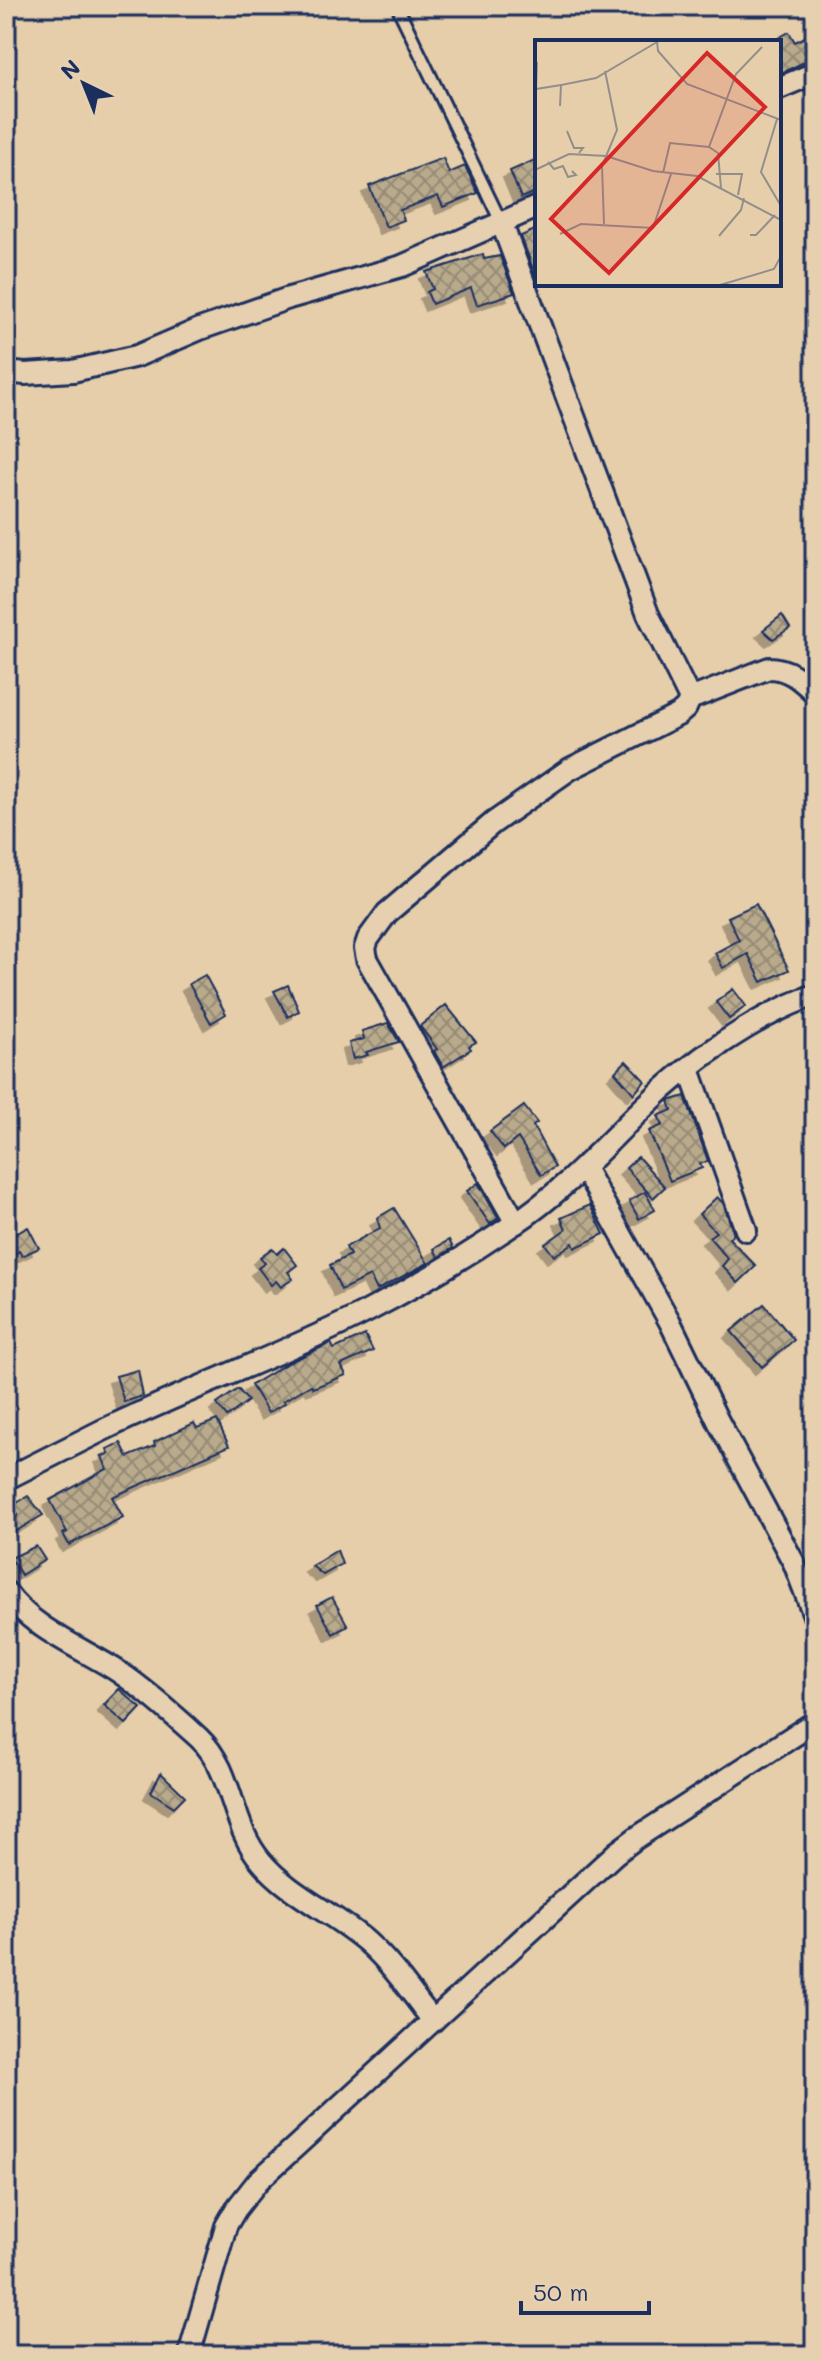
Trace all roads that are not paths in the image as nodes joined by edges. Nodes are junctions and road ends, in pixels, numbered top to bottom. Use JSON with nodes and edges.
{"nodes":[{"id":1,"x":397,"y":6,"type":"edge"},
{"id":2,"x":815,"y":73,"type":"edge"},
{"id":3,"x":781,"y":87,"type":"edge"},
{"id":4,"x":535,"y":208,"type":"edge"},
{"id":5,"x":502,"y":224,"type":"junction"},
{"id":6,"x":6,"y":372,"type":"edge"},
{"id":7,"x":815,"y":693,"type":"edge"},
{"id":8,"x":690,"y":699,"type":"junction"},
{"id":9,"x":815,"y":995,"type":"edge"},
{"id":10,"x":689,"y":1069,"type":"junction"},
{"id":11,"x":584,"y":1168,"type":"junction"},
{"id":12,"x":516,"y":1223,"type":"junction"},
{"id":13,"x":746,"y":1230,"type":"dead end"},
{"id":14,"x":6,"y":1479,"type":"edge"},
{"id":15,"x":6,"y":1592,"type":"edge"},
{"id":16,"x":815,"y":1618,"type":"edge"},
{"id":17,"x":815,"y":1722,"type":"edge"},
{"id":18,"x":433,"y":2021,"type":"junction"},
{"id":19,"x":189,"y":2355,"type":"edge"}],
"edges":[{"from":1,"to":5,"type":"lane"},
{"from":2,"to":3,"type":"street"},
{"from":4,"to":5,"type":"street"},
{"from":5,"to":6,"type":"street"},
{"from":5,"to":8,"type":"street"},
{"from":7,"to":8,"type":"street"},
{"from":8,"to":12,"type":"street"},
{"from":9,"to":10,"type":"street"},
{"from":10,"to":11,"type":"street"},
{"from":10,"to":13,"type":"street"},
{"from":11,"to":12,"type":"street"},
{"from":11,"to":16,"type":"street"},
{"from":12,"to":14,"type":"street"},
{"from":15,"to":18,"type":"street"},
{"from":17,"to":18,"type":"street"},
{"from":18,"to":19,"type":"street"}]}
